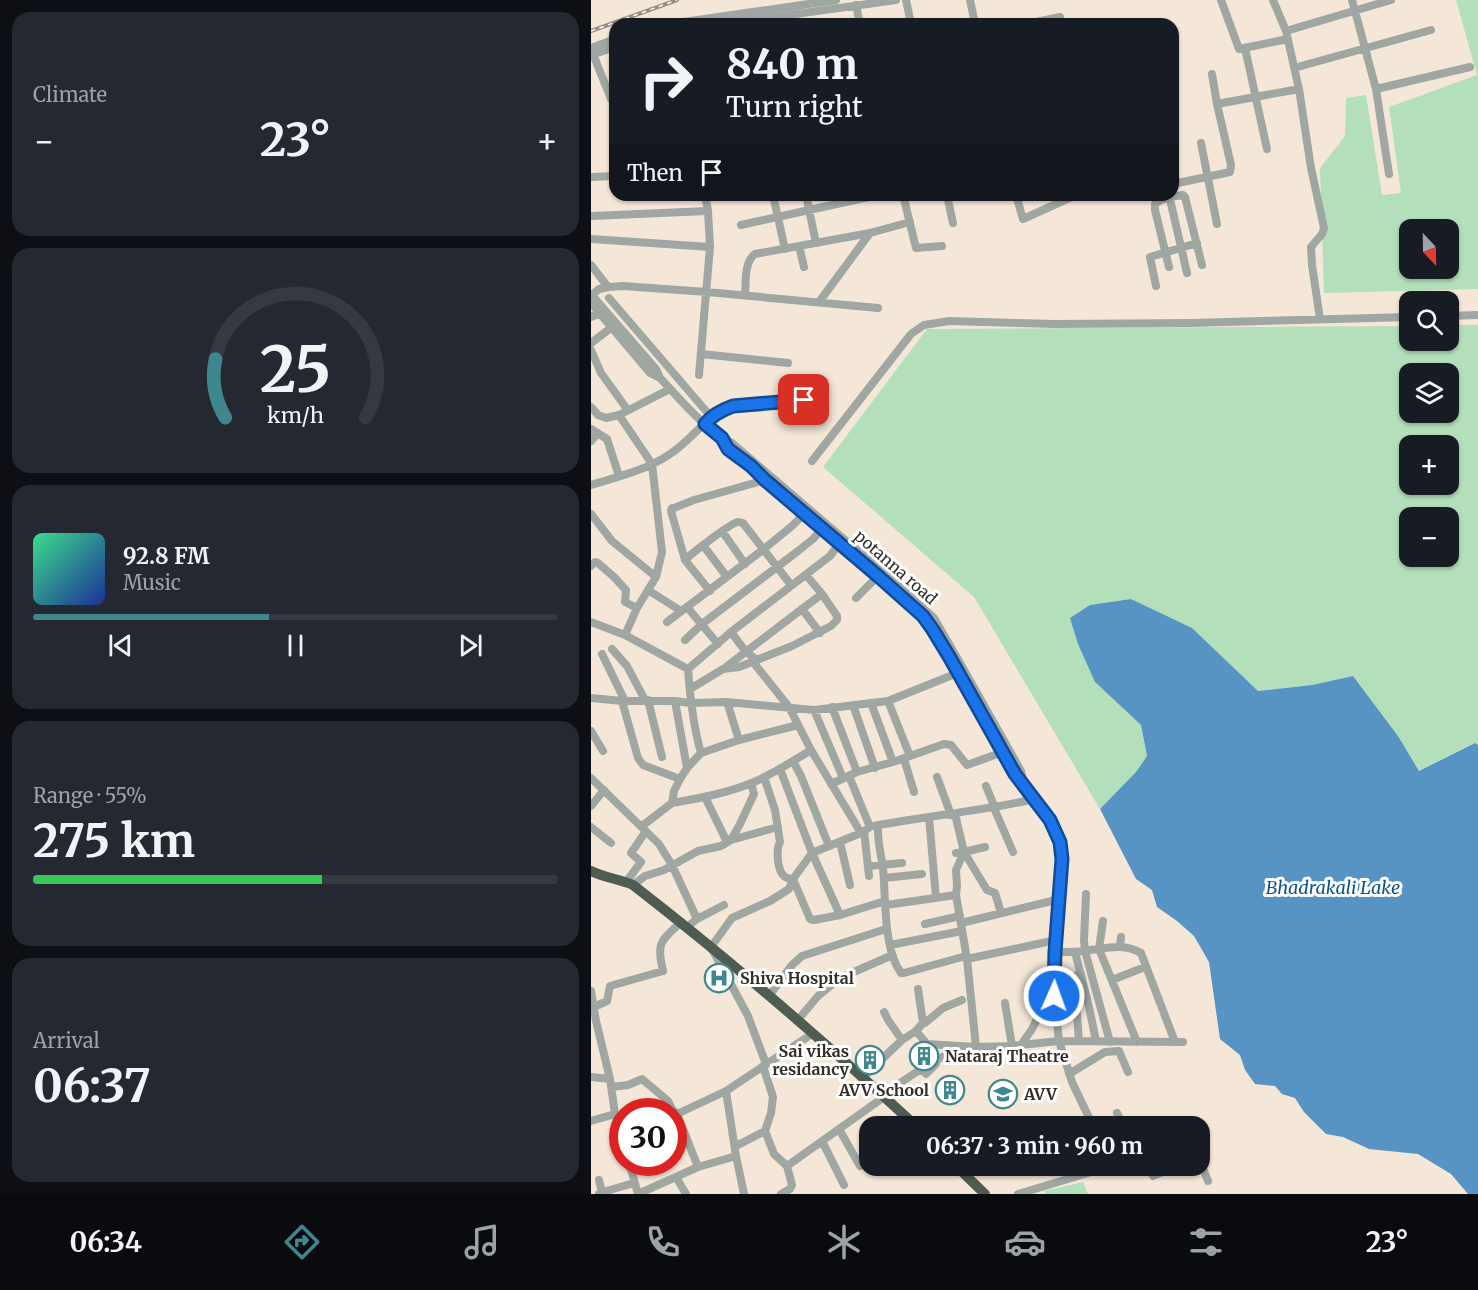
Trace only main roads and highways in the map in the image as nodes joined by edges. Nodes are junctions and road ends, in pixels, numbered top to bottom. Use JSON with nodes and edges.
{"nodes":[{"id":1,"x":591,"y":872,"type":"edge"},
{"id":2,"x":904,"y":1116,"type":"edge"},
{"id":3,"x":966,"y":1176,"type":"edge"},
{"id":4,"x":985,"y":1194,"type":"edge"}],
"edges":[{"from":1,"to":2,"type":"highway"},
{"from":3,"to":4,"type":"highway"}]}
